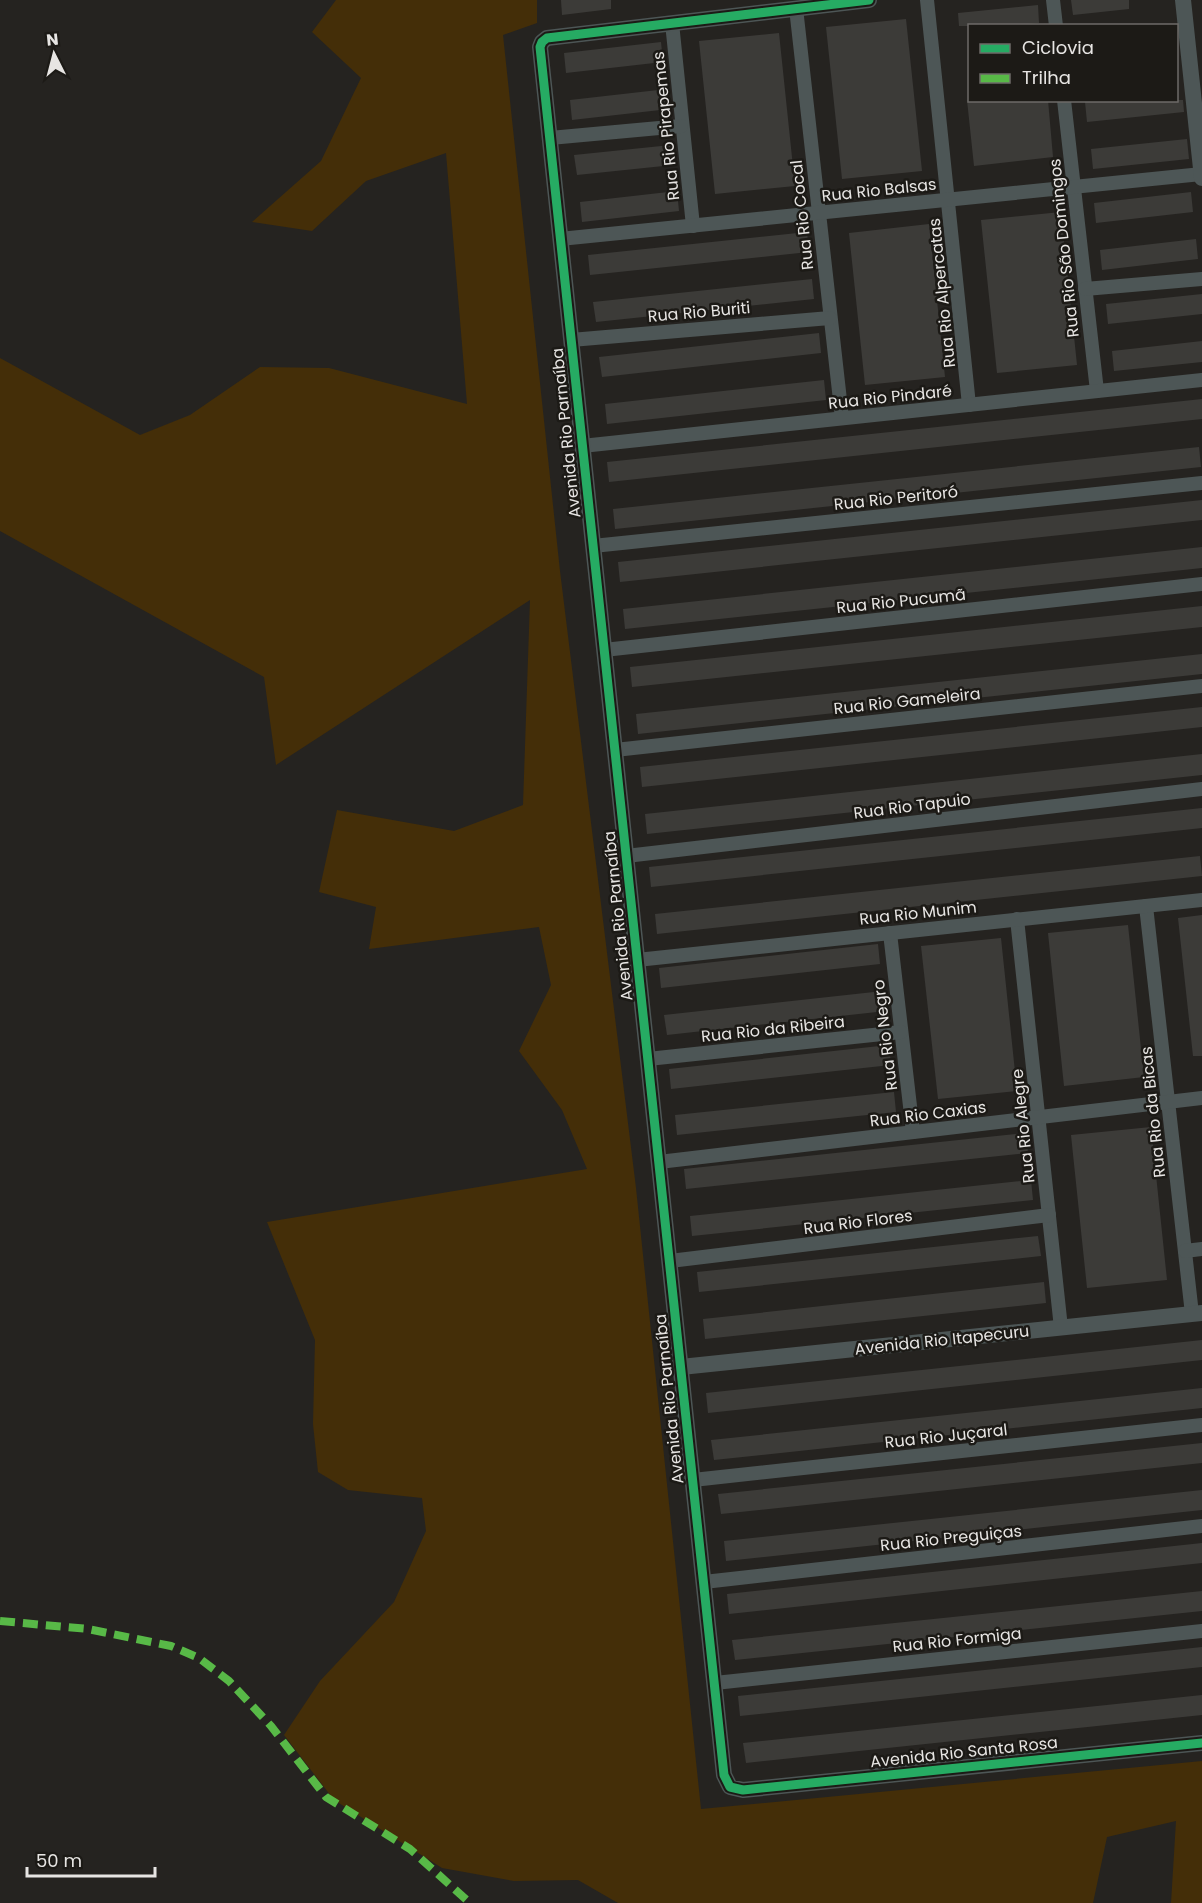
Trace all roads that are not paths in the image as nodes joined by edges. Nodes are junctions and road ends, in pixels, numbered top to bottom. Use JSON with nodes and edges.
{"nodes":[{"id":1,"x":870,"y":0,"type":"edge"},
{"id":2,"x":927,"y":0,"type":"edge"},
{"id":3,"x":1053,"y":0,"type":"edge"},
{"id":4,"x":1183,"y":0,"type":"edge"},
{"id":5,"x":813,"y":3,"type":"edge"},
{"id":6,"x":796,"y":8,"type":"junction"},
{"id":7,"x":672,"y":23,"type":"junction"},
{"id":8,"x":1056,"y":24,"type":"edge"},
{"id":9,"x":1183,"y":66,"type":"edge"},
{"id":10,"x":1064,"y":102,"type":"edge"},
{"id":11,"x":681,"y":126,"type":"junction"},
{"id":12,"x":549,"y":138,"type":"junction"},
{"id":13,"x":1202,"y":176,"type":"edge"},
{"id":14,"x":1074,"y":187,"type":"junction"},
{"id":15,"x":949,"y":199,"type":"junction"},
{"id":16,"x":818,"y":213,"type":"junction"},
{"id":17,"x":693,"y":226,"type":"junction"},
{"id":18,"x":560,"y":239,"type":"junction"},
{"id":19,"x":1202,"y":279,"type":"edge"},
{"id":20,"x":1085,"y":289,"type":"junction"},
{"id":21,"x":830,"y":318,"type":"junction"},
{"id":22,"x":571,"y":340,"type":"junction"},
{"id":23,"x":1202,"y":380,"type":"edge"},
{"id":24,"x":1096,"y":391,"type":"junction"},
{"id":25,"x":969,"y":405,"type":"junction"},
{"id":26,"x":842,"y":418,"type":"junction"},
{"id":27,"x":582,"y":446,"type":"junction"},
{"id":28,"x":1202,"y":483,"type":"edge"},
{"id":29,"x":593,"y":546,"type":"junction"},
{"id":30,"x":1202,"y":584,"type":"edge"},
{"id":31,"x":604,"y":650,"type":"junction"},
{"id":32,"x":1202,"y":686,"type":"edge"},
{"id":33,"x":615,"y":750,"type":"junction"},
{"id":34,"x":1202,"y":789,"type":"edge"},
{"id":35,"x":626,"y":856,"type":"junction"},
{"id":36,"x":1202,"y":900,"type":"edge"},
{"id":37,"x":1146,"y":906,"type":"junction"},
{"id":38,"x":1017,"y":919,"type":"junction"},
{"id":39,"x":890,"y":933,"type":"junction"},
{"id":40,"x":637,"y":960,"type":"junction"},
{"id":41,"x":901,"y":1032,"type":"junction"},
{"id":42,"x":648,"y":1059,"type":"junction"},
{"id":43,"x":1202,"y":1098,"type":"edge"},
{"id":44,"x":1168,"y":1102,"type":"junction"},
{"id":45,"x":1039,"y":1117,"type":"junction"},
{"id":46,"x":913,"y":1132,"type":"junction"},
{"id":47,"x":659,"y":1162,"type":"junction"},
{"id":48,"x":1050,"y":1215,"type":"junction"},
{"id":49,"x":1202,"y":1249,"type":"edge"},
{"id":50,"x":1185,"y":1251,"type":"junction"},
{"id":51,"x":670,"y":1261,"type":"junction"},
{"id":52,"x":1197,"y":1313,"type":"edge"},
{"id":53,"x":1061,"y":1328,"type":"junction"},
{"id":54,"x":681,"y":1367,"type":"junction"},
{"id":55,"x":1202,"y":1425,"type":"edge"},
{"id":56,"x":693,"y":1480,"type":"junction"},
{"id":57,"x":1202,"y":1526,"type":"edge"},
{"id":58,"x":704,"y":1582,"type":"junction"},
{"id":59,"x":1202,"y":1631,"type":"edge"},
{"id":60,"x":715,"y":1683,"type":"junction"},
{"id":61,"x":1202,"y":1743,"type":"edge"},
{"id":62,"x":730,"y":1787,"type":"joint"}],
"edges":[{"from":1,"to":5,"type":"street"},
{"from":2,"to":15,"type":"street","name":"Rua Rio Alpercatas"},
{"from":3,"to":8,"type":"street"},
{"from":4,"to":9,"type":"street"},
{"from":5,"to":6,"type":"street"},
{"from":6,"to":7,"type":"street"},
{"from":6,"to":16,"type":"street","name":"Rua Rio Cocal"},
{"from":7,"to":11,"type":"street","name":"Rua Rio Pirapemas"},
{"from":7,"to":12,"type":"street","name":"Avenida Rio Parnaíba"},
{"from":9,"to":13,"type":"street"},
{"from":10,"to":14,"type":"street","name":"Rua Rio São Domingos"},
{"from":11,"to":12,"type":"street"},
{"from":11,"to":17,"type":"street","name":"Rua Rio Pirapemas"},
{"from":12,"to":18,"type":"street","name":"Avenida Rio Parnaíba"},
{"from":13,"to":14,"type":"street","name":"Rua Rio Balsas"},
{"from":14,"to":15,"type":"street","name":"Rua Rio Balsas"},
{"from":14,"to":20,"type":"street","name":"Rua Rio São Domingos"},
{"from":15,"to":16,"type":"street","name":"Rua Rio Balsas"},
{"from":15,"to":25,"type":"street","name":"Rua Rio Alpercatas"},
{"from":16,"to":17,"type":"street","name":"Rua Rio Balsas"},
{"from":16,"to":21,"type":"street","name":"Rua Rio Cocal"},
{"from":17,"to":18,"type":"street","name":"Rua Rio Balsas"},
{"from":18,"to":22,"type":"street","name":"Avenida Rio Parnaíba"},
{"from":19,"to":20,"type":"street"},
{"from":20,"to":24,"type":"street","name":"Rua Rio São Domingos"},
{"from":21,"to":22,"type":"street","name":"Rua Rio Buriti"},
{"from":21,"to":26,"type":"street","name":"Rua Rio Cocal"},
{"from":22,"to":27,"type":"street","name":"Avenida Rio Parnaíba"},
{"from":23,"to":24,"type":"street","name":"Rua Rio Pindaré"},
{"from":24,"to":25,"type":"street","name":"Rua Rio Pindaré"},
{"from":25,"to":26,"type":"street","name":"Rua Rio Pindaré"},
{"from":26,"to":27,"type":"street","name":"Rua Rio Pindaré"},
{"from":27,"to":29,"type":"street","name":"Avenida Rio Parnaíba"},
{"from":28,"to":29,"type":"street","name":"Rua Rio Peritoró"},
{"from":29,"to":31,"type":"street","name":"Avenida Rio Parnaíba"},
{"from":30,"to":31,"type":"street","name":"Rua Rio Pucumã"},
{"from":31,"to":33,"type":"street","name":"Avenida Rio Parnaíba"},
{"from":32,"to":33,"type":"street","name":"Rua Rio Gameleira"},
{"from":33,"to":35,"type":"street","name":"Avenida Rio Parnaíba"},
{"from":34,"to":35,"type":"street","name":"Rua Rio Tapuio"},
{"from":35,"to":40,"type":"street","name":"Avenida Rio Parnaíba"},
{"from":36,"to":37,"type":"street","name":"Rua Rio Munim"},
{"from":37,"to":38,"type":"street","name":"Rua Rio Munim"},
{"from":37,"to":44,"type":"street","name":"Rua Rio da Bicas"},
{"from":38,"to":39,"type":"street","name":"Rua Rio Munim"},
{"from":38,"to":45,"type":"street","name":"Rua Rio Alegre"},
{"from":39,"to":40,"type":"street","name":"Rua Rio Munim"},
{"from":39,"to":41,"type":"street","name":"Rua Rio Negro"},
{"from":40,"to":42,"type":"street","name":"Avenida Rio Parnaíba"},
{"from":41,"to":42,"type":"street","name":"Rua Rio da Ribeira"},
{"from":41,"to":46,"type":"street","name":"Rua Rio Negro"},
{"from":42,"to":47,"type":"street","name":"Avenida Rio Parnaíba"},
{"from":43,"to":44,"type":"street","name":"Rua Rio Caxias"},
{"from":44,"to":45,"type":"street","name":"Rua Rio Caxias"},
{"from":44,"to":50,"type":"street","name":"Rua Rio da Bicas"},
{"from":45,"to":46,"type":"street","name":"Rua Rio Caxias"},
{"from":45,"to":48,"type":"street","name":"Rua Rio Alegre"},
{"from":46,"to":47,"type":"street","name":"Rua Rio Caxias"},
{"from":47,"to":51,"type":"street","name":"Avenida Rio Parnaíba"},
{"from":48,"to":51,"type":"street","name":"Rua Rio Flores"},
{"from":48,"to":53,"type":"street","name":"Rua Rio Alegre"},
{"from":49,"to":50,"type":"street"},
{"from":50,"to":52,"type":"street","name":"Rua Rio da Bicas"},
{"from":51,"to":54,"type":"street","name":"Avenida Rio Parnaíba"},
{"from":52,"to":53,"type":"street","name":"Avenida Rio Itapecuru"},
{"from":53,"to":54,"type":"street","name":"Avenida Rio Itapecuru"},
{"from":54,"to":56,"type":"street","name":"Avenida Rio Parnaíba"},
{"from":55,"to":56,"type":"street","name":"Rua Rio Juçaral"},
{"from":56,"to":58,"type":"street","name":"Avenida Rio Parnaíba"},
{"from":57,"to":58,"type":"street","name":"Rua Rio Preguiças"},
{"from":58,"to":60,"type":"street","name":"Avenida Rio Parnaíba"},
{"from":59,"to":60,"type":"street","name":"Rua Rio Formiga"},
{"from":60,"to":62,"type":"street","name":"Avenida Rio Parnaíba"},
{"from":61,"to":62,"type":"street","name":"Avenida Rio Santa Rosa"}]}
